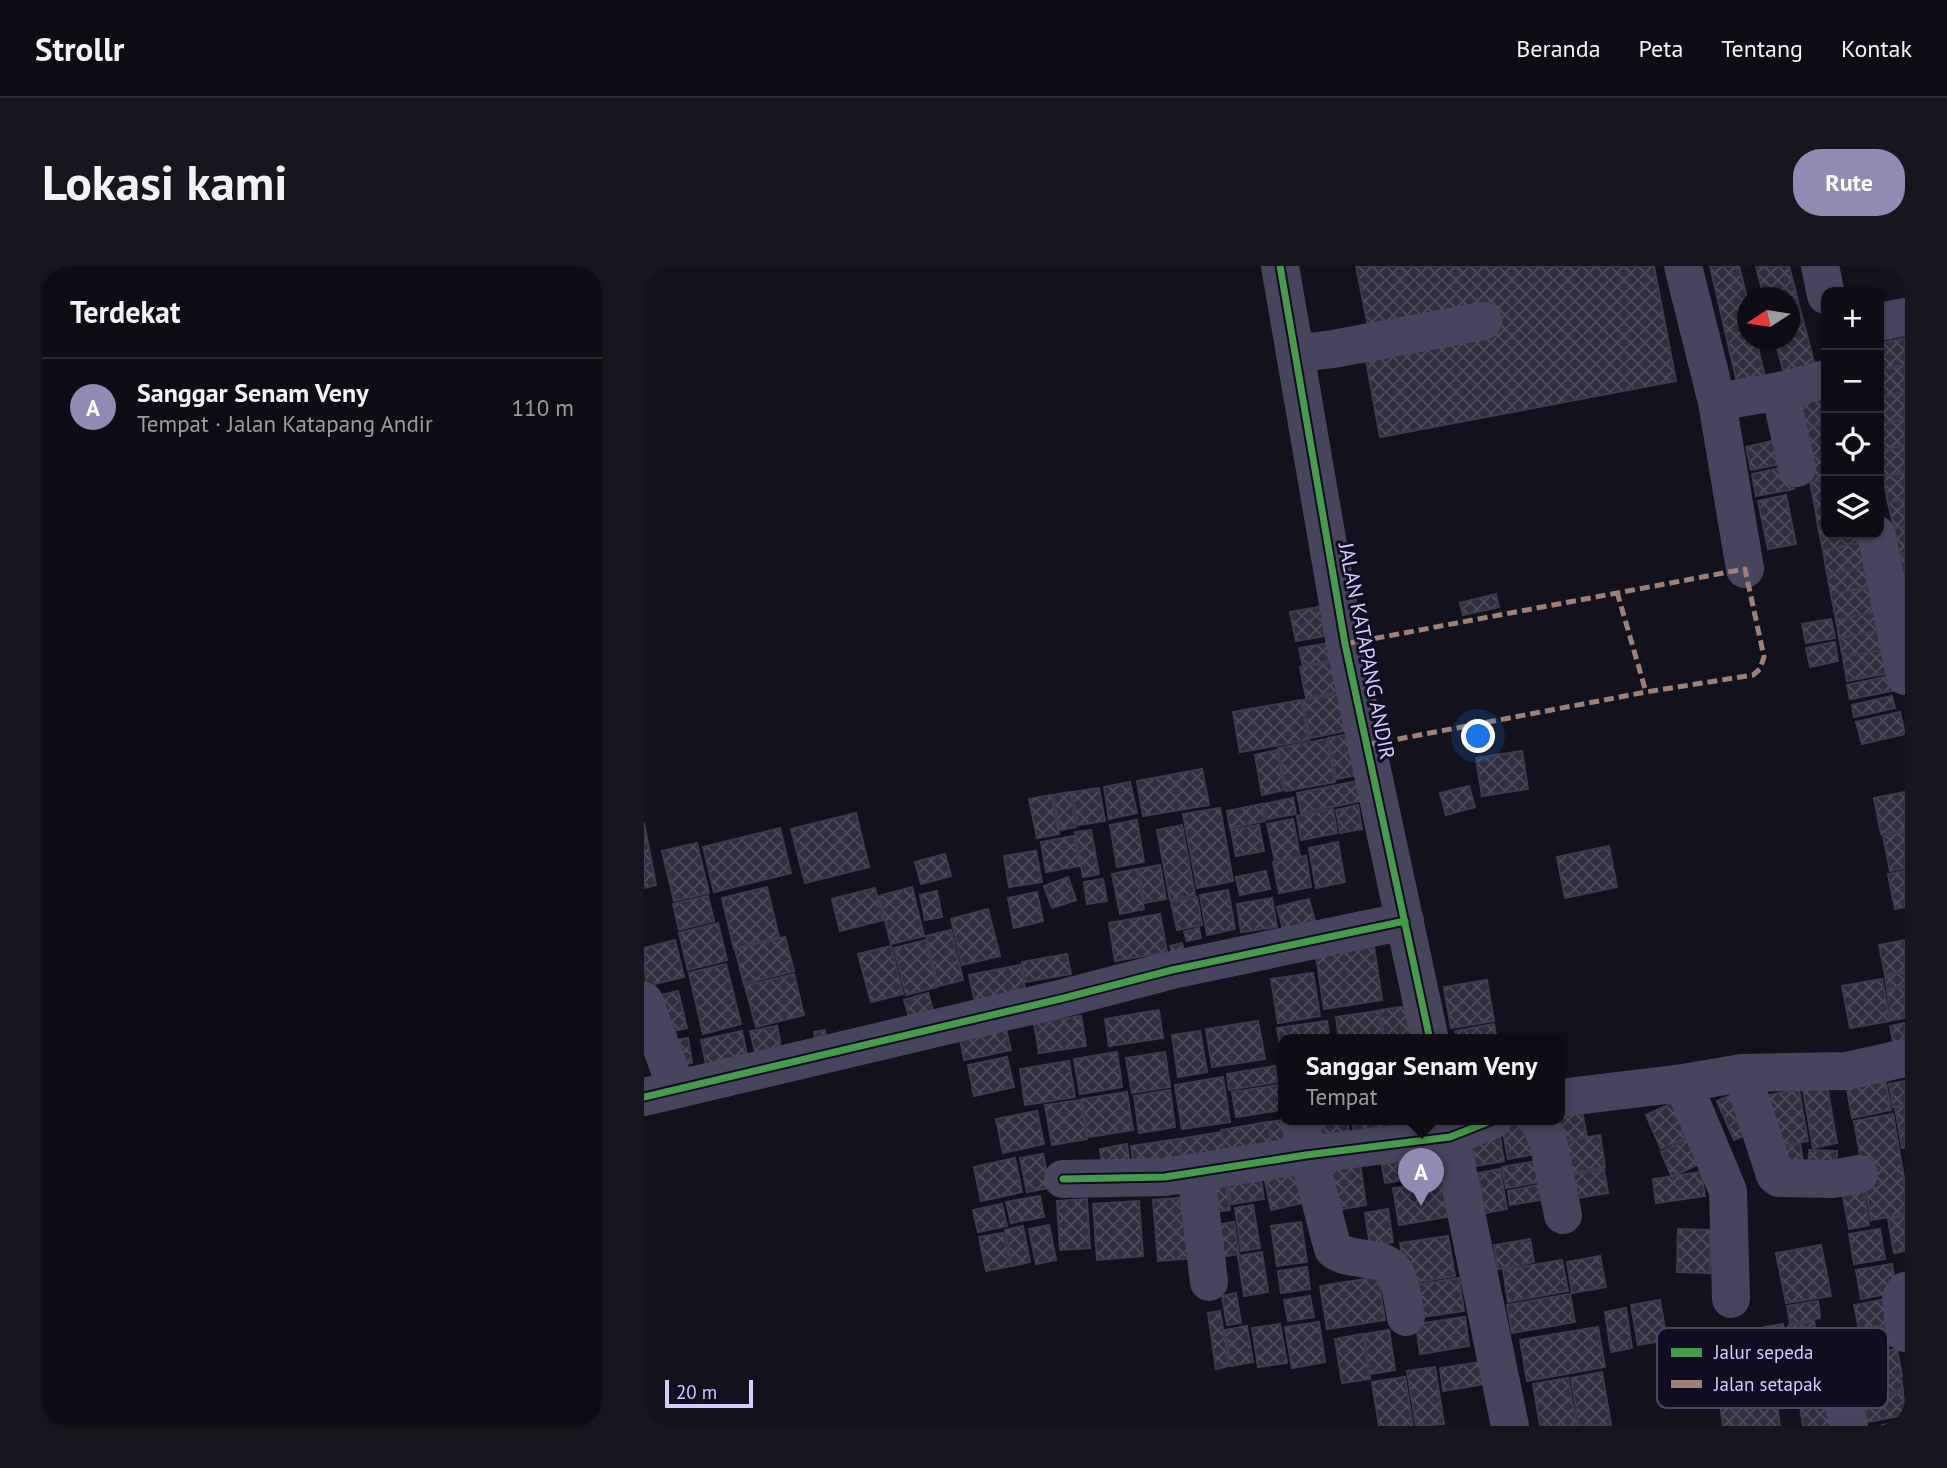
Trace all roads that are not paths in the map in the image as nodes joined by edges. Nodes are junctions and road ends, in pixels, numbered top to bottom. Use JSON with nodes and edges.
{"nodes":[{"id":1,"x":1280,"y":266,"type":"edge"},
{"id":2,"x":1683,"y":266,"type":"edge"},
{"id":3,"x":1819,"y":266,"type":"edge"},
{"id":4,"x":1824,"y":287,"type":"edge"},
{"id":5,"x":1905,"y":317,"type":"edge"},
{"id":6,"x":1884,"y":320,"type":"edge"},
{"id":7,"x":1483,"y":321,"type":"dead end"},
{"id":8,"x":1295,"y":354,"type":"junction"},
{"id":9,"x":1821,"y":380,"type":"edge"},
{"id":10,"x":1780,"y":391,"type":"junction"},
{"id":11,"x":1717,"y":402,"type":"junction"},
{"id":12,"x":1797,"y":468,"type":"dead end"},
{"id":13,"x":1877,"y":539,"type":"edge"},
{"id":14,"x":1745,"y":569,"type":"dead end"},
{"id":15,"x":1905,"y":676,"type":"edge"},
{"id":16,"x":1405,"y":921,"type":"junction"},
{"id":17,"x":644,"y":1001,"type":"edge"},
{"id":18,"x":1429,"y":1034,"type":"edge"},
{"id":19,"x":1905,"y":1058,"type":"edge"},
{"id":20,"x":1742,"y":1073,"type":"junction"},
{"id":21,"x":1683,"y":1083,"type":"junction"},
{"id":22,"x":660,"y":1093,"type":"edge"},
{"id":23,"x":1565,"y":1097,"type":"edge"},
{"id":24,"x":1468,"y":1125,"type":"edge"},
{"id":25,"x":1540,"y":1125,"type":"edge"},
{"id":26,"x":1448,"y":1129,"type":"edge"},
{"id":27,"x":1303,"y":1138,"type":"edge"},
{"id":28,"x":1196,"y":1172,"type":"junction"},
{"id":29,"x":1859,"y":1174,"type":"dead end"},
{"id":30,"x":1063,"y":1179,"type":"dead end"},
{"id":31,"x":1563,"y":1215,"type":"dead end"},
{"id":32,"x":1209,"y":1282,"type":"dead end"},
{"id":33,"x":1905,"y":1291,"type":"edge"},
{"id":34,"x":1731,"y":1299,"type":"dead end"},
{"id":35,"x":1406,"y":1317,"type":"dead end"},
{"id":36,"x":1905,"y":1333,"type":"edge"},
{"id":37,"x":1844,"y":1408,"type":"edge"},
{"id":38,"x":1510,"y":1426,"type":"edge"},
{"id":39,"x":1849,"y":1426,"type":"edge"}],
"edges":[{"from":1,"to":8,"type":"street","name":"JALAN KATAPANG ANDIR"},
{"from":2,"to":11,"type":"street"},
{"from":3,"to":4,"type":"street"},
{"from":5,"to":6,"type":"street"},
{"from":7,"to":8,"type":"street"},
{"from":8,"to":16,"type":"street","name":"JALAN KATAPANG ANDIR"},
{"from":9,"to":10,"type":"street"},
{"from":10,"to":11,"type":"street"},
{"from":10,"to":12,"type":"street"},
{"from":11,"to":14,"type":"street"},
{"from":13,"to":15,"type":"street"},
{"from":16,"to":18,"type":"street","name":"JALAN KATAPANG ANDIR"},
{"from":16,"to":22,"type":"street"},
{"from":17,"to":22,"type":"street"},
{"from":19,"to":20,"type":"street"},
{"from":20,"to":21,"type":"street"},
{"from":20,"to":29,"type":"street"},
{"from":21,"to":23,"type":"street"},
{"from":21,"to":34,"type":"street"},
{"from":24,"to":26,"type":"street"},
{"from":25,"to":31,"type":"street"},
{"from":26,"to":27,"type":"street"},
{"from":26,"to":38,"type":"street"},
{"from":27,"to":28,"type":"street"},
{"from":27,"to":35,"type":"street"},
{"from":28,"to":30,"type":"street"},
{"from":28,"to":32,"type":"street"},
{"from":33,"to":36,"type":"street"},
{"from":37,"to":39,"type":"street"}]}
